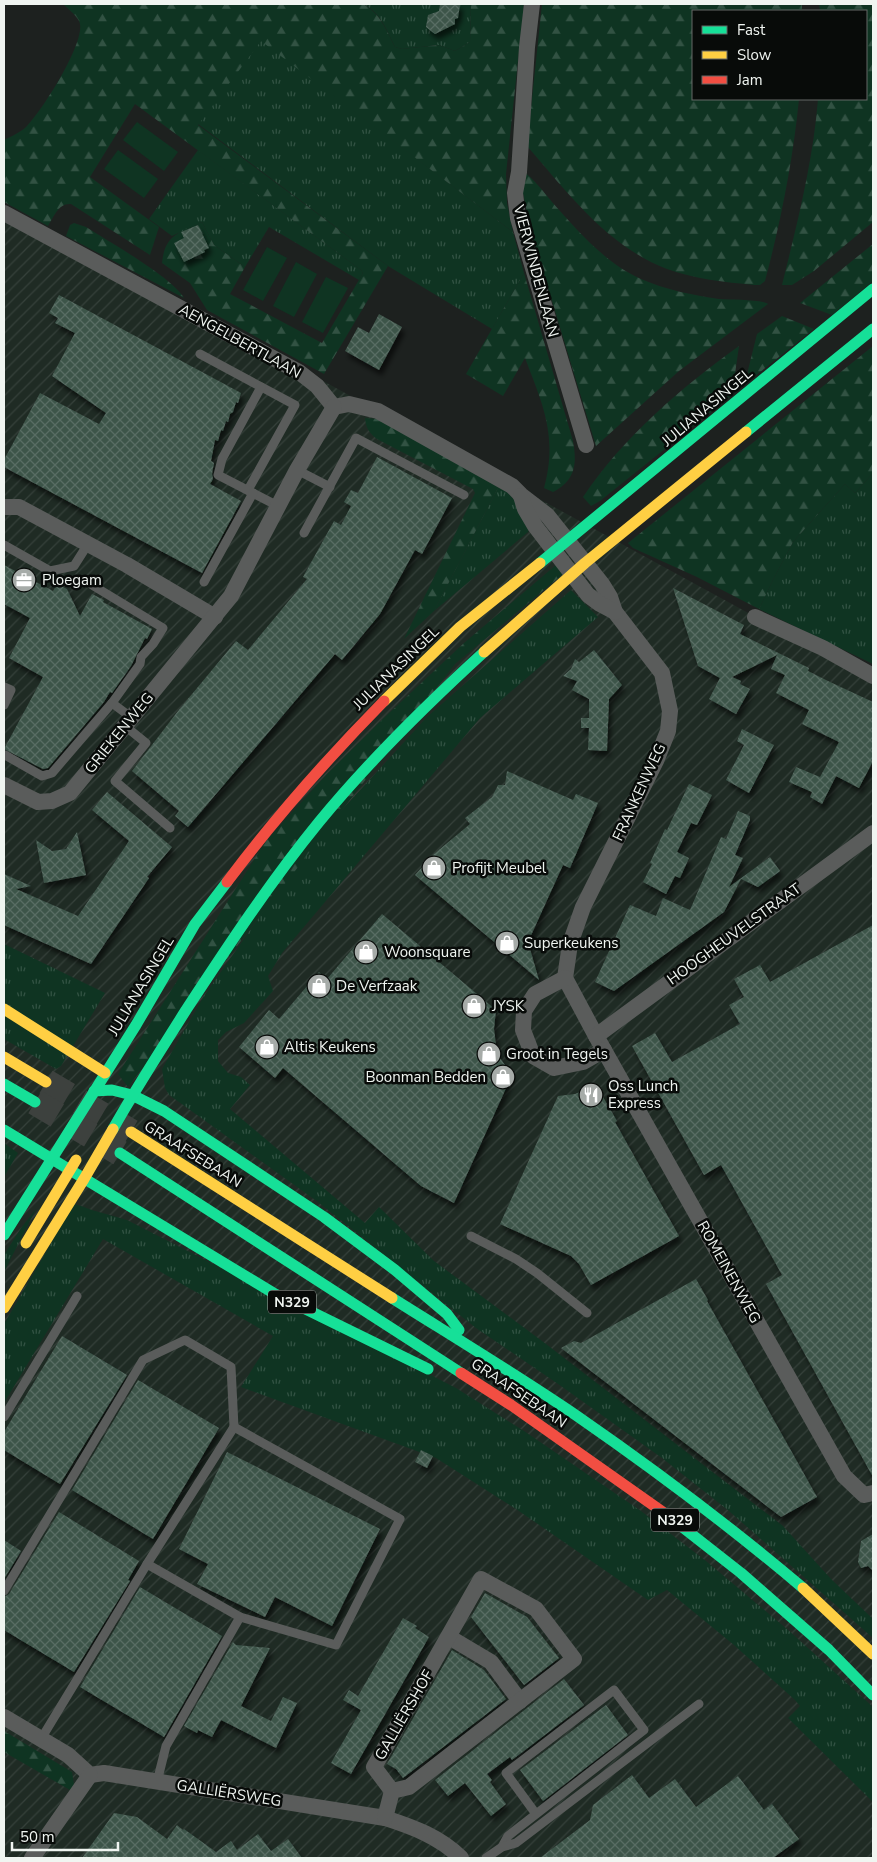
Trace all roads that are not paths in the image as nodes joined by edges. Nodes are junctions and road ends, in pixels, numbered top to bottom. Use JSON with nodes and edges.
{"nodes":[{"id":1,"x":532,"y":4,"type":"edge"},
{"id":2,"x":4,"y":213,"type":"edge"},
{"id":3,"x":873,"y":289,"type":"edge"},
{"id":4,"x":873,"y":329,"type":"edge"},
{"id":5,"x":200,"y":354,"type":"dead end"},
{"id":6,"x":261,"y":387,"type":"junction"},
{"id":7,"x":334,"y":407,"type":"junction"},
{"id":8,"x":586,"y":445,"type":"dead end"},
{"id":9,"x":297,"y":470,"type":"junction"},
{"id":10,"x":330,"y":486,"type":"junction"},
{"id":11,"x":250,"y":492,"type":"junction"},
{"id":12,"x":464,"y":495,"type":"dead end"},
{"id":13,"x":521,"y":496,"type":"junction"},
{"id":14,"x":278,"y":506,"type":"junction"},
{"id":15,"x":4,"y":507,"type":"edge"},
{"id":16,"x":304,"y":534,"type":"dead end"},
{"id":17,"x":568,"y":541,"type":"junction"},
{"id":18,"x":88,"y":544,"type":"junction"},
{"id":19,"x":4,"y":545,"type":"edge"},
{"id":20,"x":554,"y":552,"type":"junction"},
{"id":21,"x":585,"y":562,"type":"junction"},
{"id":22,"x":572,"y":574,"type":"junction"},
{"id":23,"x":204,"y":582,"type":"dead end"},
{"id":24,"x":92,"y":585,"type":"dead end"},
{"id":25,"x":615,"y":612,"type":"junction"},
{"id":26,"x":756,"y":617,"type":"dead end"},
{"id":27,"x":215,"y":618,"type":"junction"},
{"id":28,"x":873,"y":676,"type":"edge"},
{"id":29,"x":4,"y":687,"type":"edge"},
{"id":30,"x":112,"y":703,"type":"junction"},
{"id":31,"x":4,"y":705,"type":"edge"},
{"id":32,"x":128,"y":722,"type":"junction"},
{"id":33,"x":5,"y":755,"type":"dead end"},
{"id":34,"x":4,"y":785,"type":"edge"},
{"id":35,"x":170,"y":828,"type":"dead end"},
{"id":36,"x":873,"y":833,"type":"edge"},
{"id":37,"x":565,"y":978,"type":"junction"},
{"id":38,"x":4,"y":1009,"type":"edge"},
{"id":39,"x":596,"y":1036,"type":"junction"},
{"id":40,"x":604,"y":1050,"type":"junction"},
{"id":41,"x":4,"y":1057,"type":"edge"},
{"id":42,"x":105,"y":1073,"type":"junction"},
{"id":43,"x":46,"y":1082,"type":"tunnel mouth"},
{"id":44,"x":4,"y":1084,"type":"edge"},
{"id":45,"x":94,"y":1091,"type":"junction"},
{"id":46,"x":132,"y":1095,"type":"junction"},
{"id":47,"x":112,"y":1096,"type":"junction"},
{"id":48,"x":35,"y":1102,"type":"tunnel mouth"},
{"id":49,"x":4,"y":1130,"type":"edge"},
{"id":50,"x":131,"y":1132,"type":"tunnel mouth"},
{"id":51,"x":120,"y":1153,"type":"tunnel mouth"},
{"id":52,"x":80,"y":1154,"type":"dead end"},
{"id":53,"x":51,"y":1158,"type":"junction"},
{"id":54,"x":70,"y":1170,"type":"junction"},
{"id":55,"x":84,"y":1179,"type":"junction"},
{"id":56,"x":4,"y":1236,"type":"edge"},
{"id":57,"x":471,"y":1236,"type":"dead end"},
{"id":58,"x":18,"y":1255,"type":"dead end"},
{"id":59,"x":77,"y":1296,"type":"dead end"},
{"id":60,"x":4,"y":1308,"type":"edge"},
{"id":61,"x":586,"y":1313,"type":"dead end"},
{"id":62,"x":479,"y":1354,"type":"junction"},
{"id":63,"x":511,"y":1405,"type":"junction"},
{"id":64,"x":4,"y":1417,"type":"edge"},
{"id":65,"x":234,"y":1427,"type":"junction"},
{"id":66,"x":873,"y":1493,"type":"edge"},
{"id":67,"x":147,"y":1564,"type":"junction"},
{"id":68,"x":4,"y":1591,"type":"edge"},
{"id":69,"x":240,"y":1617,"type":"junction"},
{"id":70,"x":449,"y":1637,"type":"junction"},
{"id":71,"x":873,"y":1654,"type":"edge"},
{"id":72,"x":873,"y":1696,"type":"edge"},
{"id":73,"x":520,"y":1701,"type":"junction"},
{"id":74,"x":699,"y":1704,"type":"dead end"},
{"id":75,"x":4,"y":1717,"type":"edge"},
{"id":76,"x":41,"y":1739,"type":"junction"},
{"id":77,"x":90,"y":1775,"type":"junction"},
{"id":78,"x":157,"y":1782,"type":"junction"},
{"id":79,"x":392,"y":1791,"type":"junction"},
{"id":80,"x":536,"y":1814,"type":"junction"},
{"id":81,"x":385,"y":1818,"type":"junction"},
{"id":82,"x":502,"y":1847,"type":"junction"},
{"id":83,"x":32,"y":1858,"type":"edge"},
{"id":84,"x":461,"y":1858,"type":"edge"},
{"id":85,"x":486,"y":1858,"type":"edge"}],
"edges":[{"from":1,"to":8,"type":"street","name":"VIERWINDENLAAN"},
{"from":2,"to":7,"type":"street","name":"AENGELBERTLAAN"},
{"from":3,"to":17,"type":"main road","name":"JULIANASINGEL"},
{"from":4,"to":21,"type":"main road"},
{"from":5,"to":6,"type":"lane"},
{"from":6,"to":11,"type":"lane"},
{"from":6,"to":11,"type":"lane"},
{"from":7,"to":9,"type":"street","name":"GRIEKENWEG"},
{"from":7,"to":13,"type":"street"},
{"from":9,"to":10,"type":"lane"},
{"from":9,"to":14,"type":"street","name":"GRIEKENWEG"},
{"from":10,"to":12,"type":"lane"},
{"from":10,"to":16,"type":"lane"},
{"from":11,"to":14,"type":"lane"},
{"from":11,"to":23,"type":"lane"},
{"from":13,"to":17,"type":"street"},
{"from":13,"to":20,"type":"street"},
{"from":14,"to":27,"type":"street","name":"GRIEKENWEG"},
{"from":15,"to":18,"type":"street"},
{"from":17,"to":20,"type":"main road","name":"JULIANASINGEL"},
{"from":17,"to":21,"type":"street","name":"FRANKENWEG"},
{"from":18,"to":19,"type":"lane"},
{"from":18,"to":27,"type":"street"},
{"from":20,"to":22,"type":"street","name":"FRANKENWEG"},
{"from":20,"to":42,"type":"main road","name":"JULIANASINGEL"},
{"from":21,"to":22,"type":"main road"},
{"from":21,"to":25,"type":"street","name":"FRANKENWEG"},
{"from":22,"to":25,"type":"street","name":"FRANKENWEG"},
{"from":22,"to":46,"type":"main road"},
{"from":24,"to":30,"type":"lane"},
{"from":25,"to":37,"type":"street","name":"FRANKENWEG"},
{"from":26,"to":28,"type":"street"},
{"from":27,"to":32,"type":"street","name":"GRIEKENWEG"},
{"from":29,"to":31,"type":"lane"},
{"from":30,"to":32,"type":"lane"},
{"from":30,"to":33,"type":"lane"},
{"from":32,"to":34,"type":"street","name":"GRIEKENWEG"},
{"from":32,"to":35,"type":"lane"},
{"from":36,"to":39,"type":"street","name":"HOOGHEUVELSTRAAT"},
{"from":37,"to":39,"type":"street"},
{"from":37,"to":40,"type":"street"},
{"from":38,"to":42,"type":"main road"},
{"from":39,"to":40,"type":"street","name":"ROMEINENWEG"},
{"from":40,"to":66,"type":"street","name":"ROMEINENWEG"},
{"from":41,"to":43,"type":"main road"},
{"from":42,"to":45,"type":"main road","name":"JULIANASINGEL"},
{"from":42,"to":47,"type":"main road"},
{"from":44,"to":48,"type":"main road"},
{"from":45,"to":47,"type":"main road","number":"N329"},
{"from":45,"to":53,"type":"main road","name":"JULIANASINGEL"},
{"from":46,"to":47,"type":"main road","number":"N329"},
{"from":46,"to":55,"type":"main road"},
{"from":46,"to":62,"type":"main road","number":"N329"},
{"from":49,"to":53,"type":"main road","number":"N329"},
{"from":50,"to":62,"type":"main road","name":"GRAAFSEBAAN","number":"N329"},
{"from":51,"to":63,"type":"main road","name":"GRAAFSEBAAN","number":"N329"},
{"from":52,"to":54,"type":"main road"},
{"from":53,"to":54,"type":"main road","number":"N329"},
{"from":53,"to":56,"type":"main road","name":"JULIANASINGEL"},
{"from":54,"to":55,"type":"main road","number":"N329"},
{"from":54,"to":58,"type":"main road"},
{"from":55,"to":60,"type":"main road"},
{"from":55,"to":63,"type":"main road","number":"N329"},
{"from":57,"to":61,"type":"lane"},
{"from":59,"to":64,"type":"lane"},
{"from":62,"to":71,"type":"main road","name":"GRAAFSEBAAN","number":"N329"},
{"from":63,"to":72,"type":"main road","name":"GRAAFSEBAAN","number":"N329"},
{"from":65,"to":67,"type":"lane"},
{"from":65,"to":68,"type":"lane"},
{"from":65,"to":69,"type":"lane"},
{"from":67,"to":69,"type":"lane"},
{"from":67,"to":76,"type":"lane"},
{"from":69,"to":78,"type":"lane"},
{"from":70,"to":73,"type":"street"},
{"from":70,"to":73,"type":"street","name":"GALLIËRSHOF"},
{"from":70,"to":79,"type":"street","name":"GALLIËRSHOF"},
{"from":73,"to":79,"type":"street","name":"GALLIËRSHOF"},
{"from":74,"to":82,"type":"lane"},
{"from":75,"to":76,"type":"street"},
{"from":76,"to":77,"type":"street"},
{"from":77,"to":78,"type":"street","name":"GALLIËRSWEG"},
{"from":77,"to":83,"type":"street"},
{"from":78,"to":81,"type":"street","name":"GALLIËRSWEG"},
{"from":79,"to":81,"type":"street"},
{"from":80,"to":80,"type":"lane"},
{"from":80,"to":82,"type":"lane"},
{"from":81,"to":84,"type":"street","name":"GALLIËRSWEG"},
{"from":82,"to":85,"type":"lane"}]}
